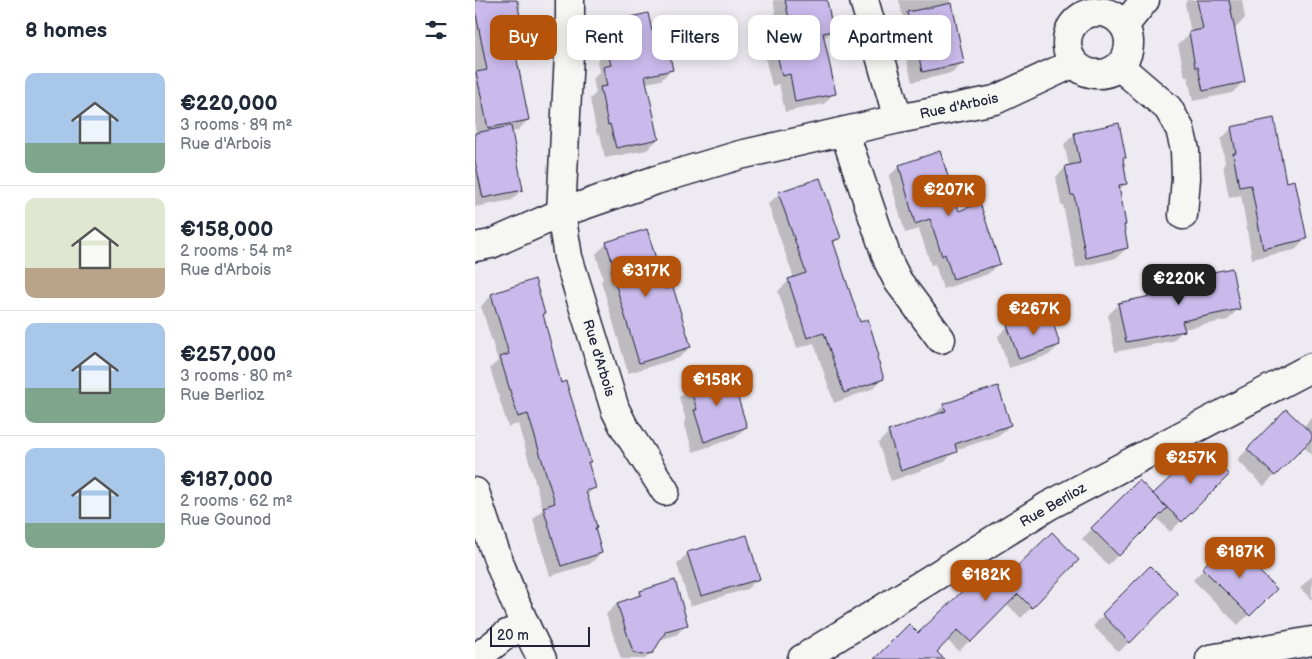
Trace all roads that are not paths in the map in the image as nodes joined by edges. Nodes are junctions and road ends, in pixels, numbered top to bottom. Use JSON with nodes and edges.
{"nodes":[{"id":1,"x":570,"y":0,"type":"edge"},
{"id":2,"x":864,"y":0,"type":"edge"},
{"id":3,"x":1145,"y":0,"type":"edge"},
{"id":4,"x":1124,"y":26,"type":"junction"},
{"id":5,"x":1074,"y":63,"type":"junction"},
{"id":6,"x":1119,"y":66,"type":"junction"},
{"id":7,"x":898,"y":119,"type":"junction"},
{"id":8,"x":844,"y":131,"type":"junction"},
{"id":9,"x":561,"y":213,"type":"junction"},
{"id":10,"x":1183,"y":215,"type":"dead end"},
{"id":11,"x":475,"y":247,"type":"edge"},
{"id":12,"x":941,"y":339,"type":"dead end"},
{"id":13,"x":1312,"y":367,"type":"edge"},
{"id":14,"x":665,"y":491,"type":"dead end"},
{"id":15,"x":475,"y":492,"type":"edge"},
{"id":16,"x":525,"y":627,"type":"junction"},
{"id":17,"x":1312,"y":641,"type":"edge"},
{"id":18,"x":475,"y":659,"type":"edge"},
{"id":19,"x":541,"y":659,"type":"edge"},
{"id":20,"x":802,"y":659,"type":"edge"},
{"id":21,"x":1210,"y":659,"type":"edge"}],
"edges":[{"from":1,"to":9,"type":"street","name":"Rue d'Arbois"},
{"from":2,"to":7,"type":"street"},
{"from":3,"to":4,"type":"street"},
{"from":4,"to":5,"type":"street"},
{"from":4,"to":6,"type":"street"},
{"from":5,"to":6,"type":"street"},
{"from":5,"to":7,"type":"street","name":"Rue d'Arbois"},
{"from":6,"to":10,"type":"street"},
{"from":7,"to":8,"type":"street","name":"Rue d'Arbois"},
{"from":8,"to":9,"type":"street","name":"Rue d'Arbois"},
{"from":8,"to":12,"type":"street"},
{"from":9,"to":11,"type":"street","name":"Rue d'Arbois"},
{"from":9,"to":14,"type":"street","name":"Rue d'Arbois"},
{"from":13,"to":20,"type":"street","name":"Rue Berlioz"},
{"from":15,"to":16,"type":"street"},
{"from":16,"to":18,"type":"street"},
{"from":16,"to":19,"type":"street"},
{"from":17,"to":21,"type":"street"}]}
